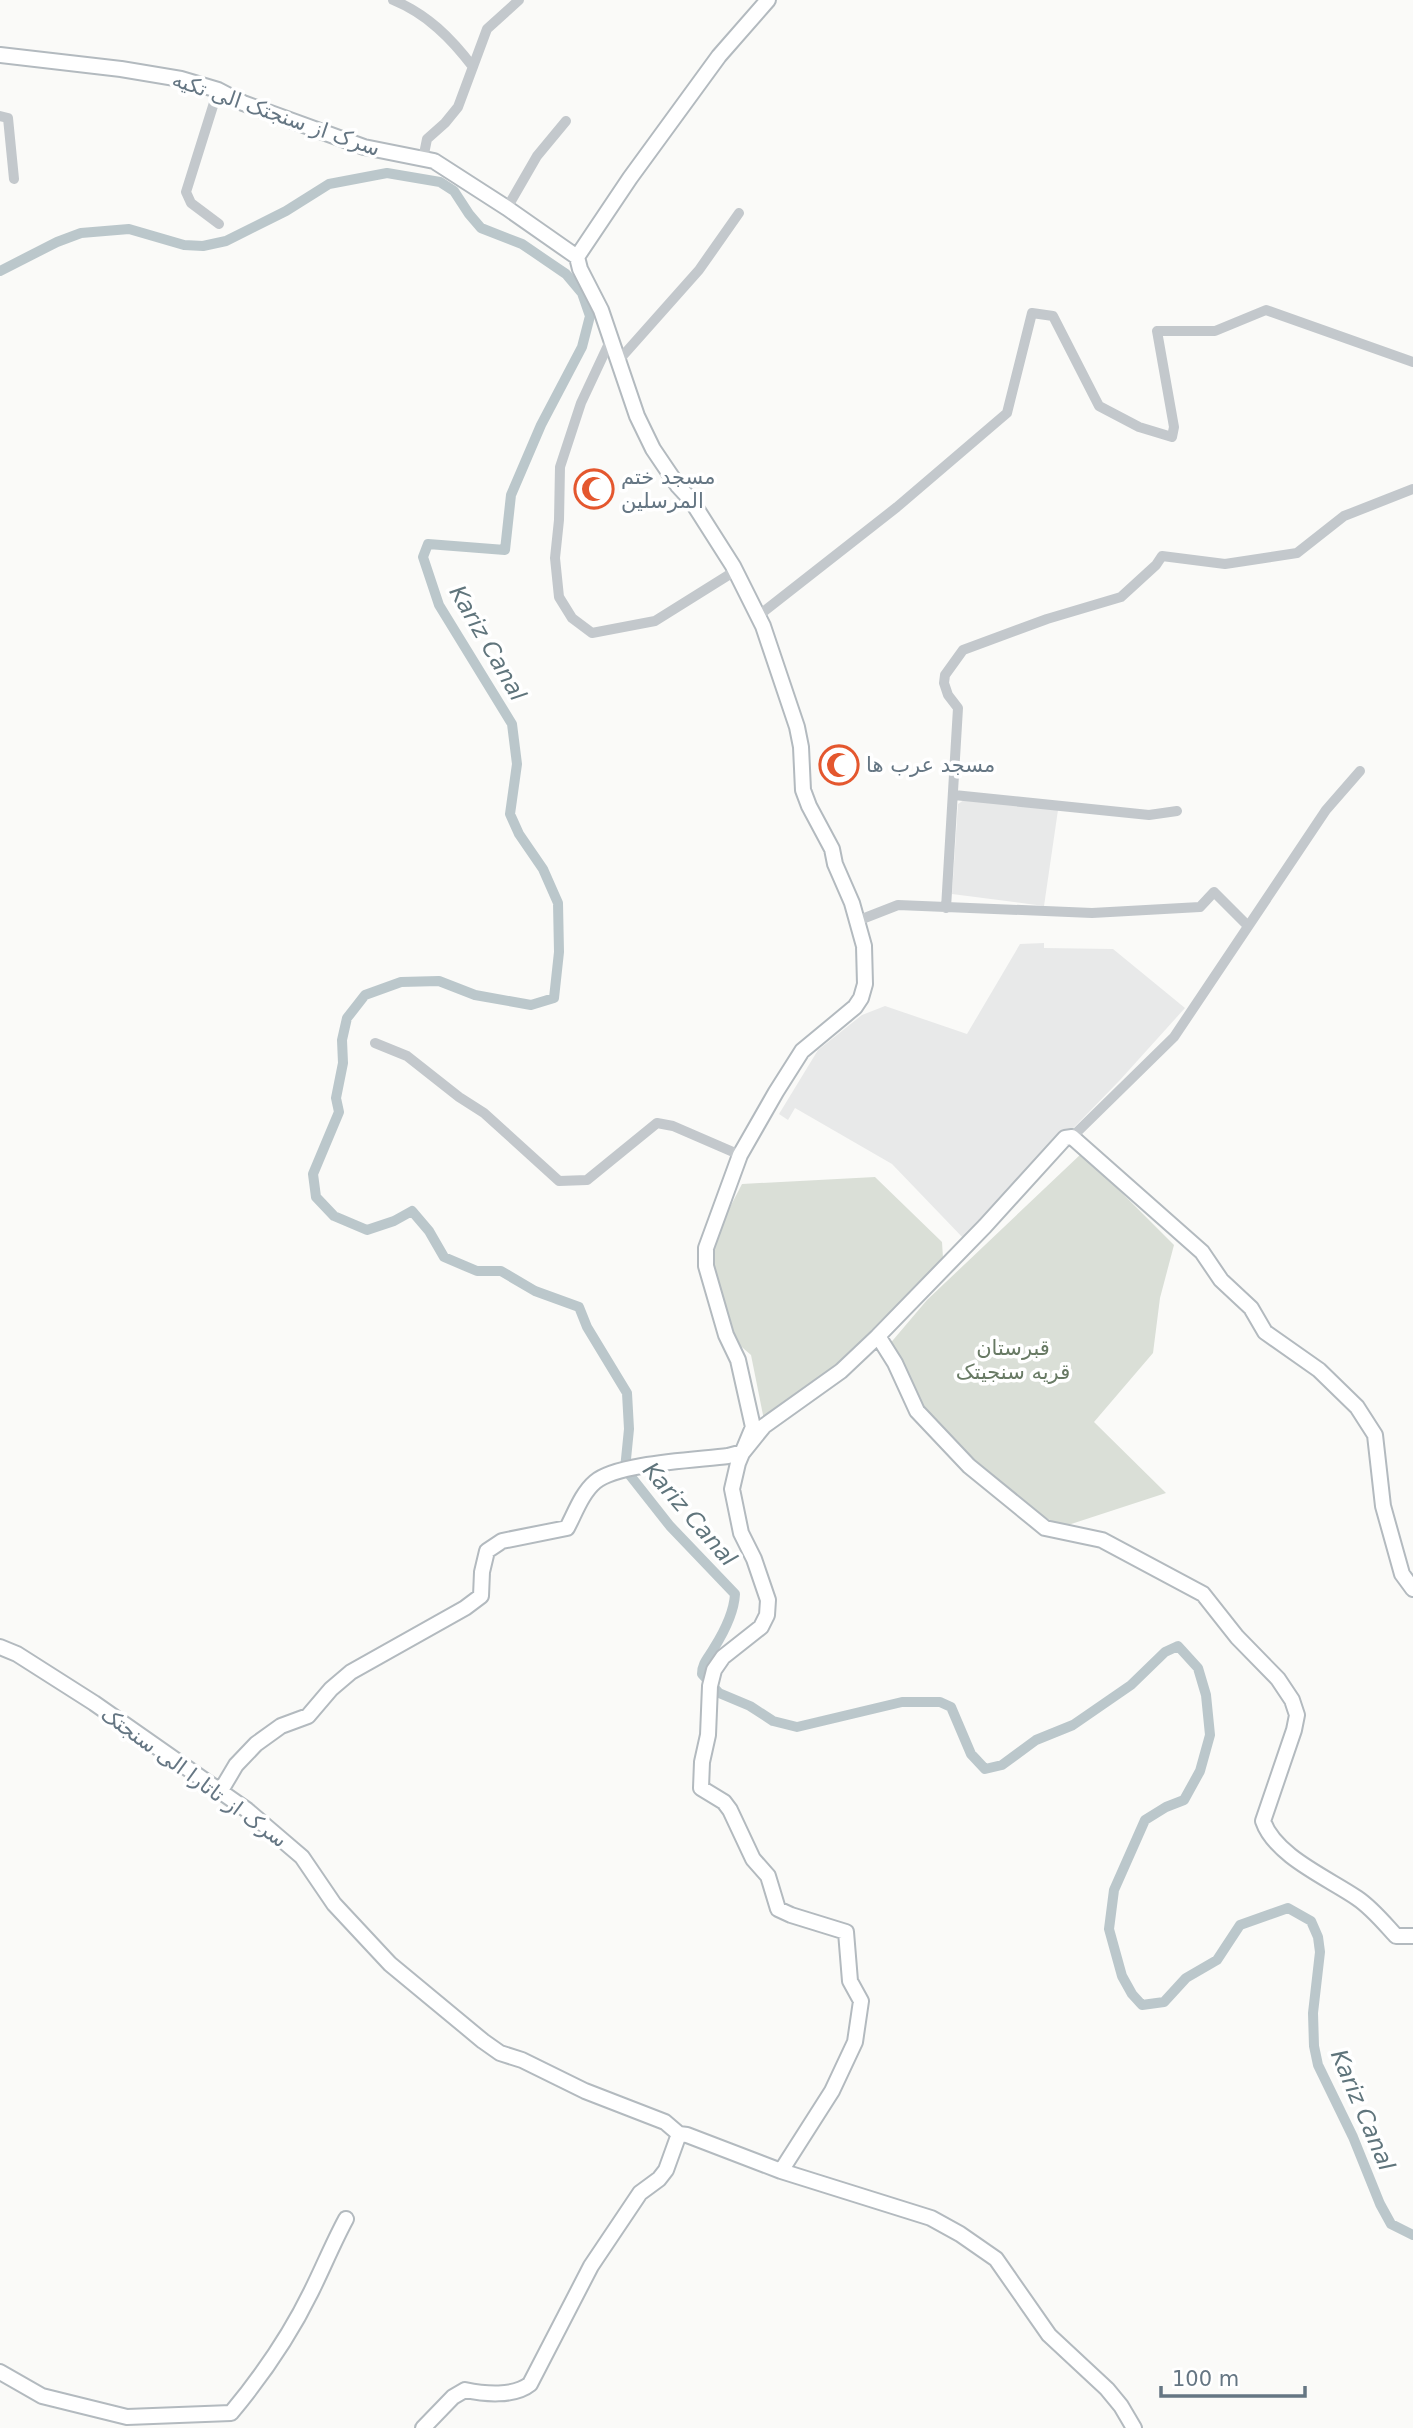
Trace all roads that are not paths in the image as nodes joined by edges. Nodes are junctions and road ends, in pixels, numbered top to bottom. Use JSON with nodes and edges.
{"nodes":[{"id":1,"x":393,"y":0,"type":"edge"},
{"id":2,"x":519,"y":0,"type":"edge"},
{"id":3,"x":768,"y":0,"type":"edge"},
{"id":4,"x":0,"y":55,"type":"edge"},
{"id":5,"x":473,"y":67,"type":"junction"},
{"id":6,"x":218,"y":90,"type":"junction"},
{"id":7,"x":0,"y":116,"type":"edge"},
{"id":8,"x":566,"y":121,"type":"dead end"},
{"id":9,"x":422,"y":159,"type":"junction"},
{"id":10,"x":13,"y":179,"type":"dead end"},
{"id":11,"x":507,"y":208,"type":"junction"},
{"id":12,"x":738,"y":213,"type":"dead end"},
{"id":13,"x":219,"y":224,"type":"dead end"},
{"id":14,"x":577,"y":257,"type":"junction"},
{"id":15,"x":611,"y":339,"type":"junction"},
{"id":16,"x":619,"y":360,"type":"junction"},
{"id":17,"x":1413,"y":362,"type":"edge"},
{"id":18,"x":1413,"y":489,"type":"edge"},
{"id":19,"x":734,"y":571,"type":"junction"},
{"id":20,"x":758,"y":616,"type":"junction"},
{"id":21,"x":1360,"y":771,"type":"dead end"},
{"id":22,"x":954,"y":795,"type":"junction"},
{"id":23,"x":1177,"y":811,"type":"dead end"},
{"id":24,"x":946,"y":908,"type":"junction"},
{"id":25,"x":857,"y":922,"type":"junction"},
{"id":26,"x":1248,"y":926,"type":"junction"},
{"id":27,"x":375,"y":1043,"type":"dead end"},
{"id":28,"x":1072,"y":1137,"type":"junction"},
{"id":29,"x":740,"y":1155,"type":"junction"},
{"id":30,"x":878,"y":1336,"type":"junction"},
{"id":31,"x":743,"y":1452,"type":"junction"},
{"id":32,"x":1413,"y":1589,"type":"edge"},
{"id":33,"x":0,"y":1647,"type":"edge"},
{"id":34,"x":219,"y":1792,"type":"junction"},
{"id":35,"x":1413,"y":1936,"type":"edge"},
{"id":36,"x":679,"y":2134,"type":"junction"},
{"id":37,"x":781,"y":2171,"type":"junction"},
{"id":38,"x":346,"y":2219,"type":"dead end"},
{"id":39,"x":0,"y":2372,"type":"edge"},
{"id":40,"x":423,"y":2428,"type":"edge"},
{"id":41,"x":1134,"y":2428,"type":"edge"}],
"edges":[{"from":1,"to":5,"type":"street"},
{"from":2,"to":5,"type":"street"},
{"from":3,"to":14,"type":"street"},
{"from":4,"to":6,"type":"street","name":"سرک از سنجتک الی تکیه"},
{"from":5,"to":9,"type":"street"},
{"from":6,"to":9,"type":"street","name":"سرک از سنجتک الی تکیه"},
{"from":6,"to":13,"type":"street"},
{"from":7,"to":10,"type":"street"},
{"from":8,"to":11,"type":"street"},
{"from":9,"to":11,"type":"street","name":"سرک از سنجتک الی تکیه"},
{"from":11,"to":14,"type":"street","name":"سرک از سنجتک الی تکیه"},
{"from":12,"to":16,"type":"street"},
{"from":14,"to":15,"type":"street"},
{"from":15,"to":16,"type":"street"},
{"from":15,"to":19,"type":"street"},
{"from":16,"to":19,"type":"street"},
{"from":17,"to":20,"type":"street"},
{"from":18,"to":22,"type":"street"},
{"from":19,"to":20,"type":"street"},
{"from":20,"to":25,"type":"street"},
{"from":21,"to":26,"type":"street"},
{"from":22,"to":23,"type":"street"},
{"from":22,"to":24,"type":"street"},
{"from":24,"to":25,"type":"street"},
{"from":24,"to":26,"type":"street"},
{"from":25,"to":29,"type":"street"},
{"from":26,"to":28,"type":"street"},
{"from":27,"to":29,"type":"street"},
{"from":28,"to":30,"type":"street"},
{"from":28,"to":32,"type":"street"},
{"from":29,"to":31,"type":"street"},
{"from":30,"to":31,"type":"street"},
{"from":30,"to":35,"type":"street"},
{"from":31,"to":34,"type":"street"},
{"from":31,"to":37,"type":"street"},
{"from":33,"to":34,"type":"street","name":"سرک از تاتارا الی سنجتک"},
{"from":34,"to":36,"type":"street","name":"سرک از تاتارا الی سنجتک"},
{"from":36,"to":37,"type":"street","name":"سرک از تاتارا الی سنجتک"},
{"from":36,"to":40,"type":"street"},
{"from":37,"to":41,"type":"street","name":"سرک از تاتارا الی سنجتک"},
{"from":38,"to":39,"type":"street"}]}
